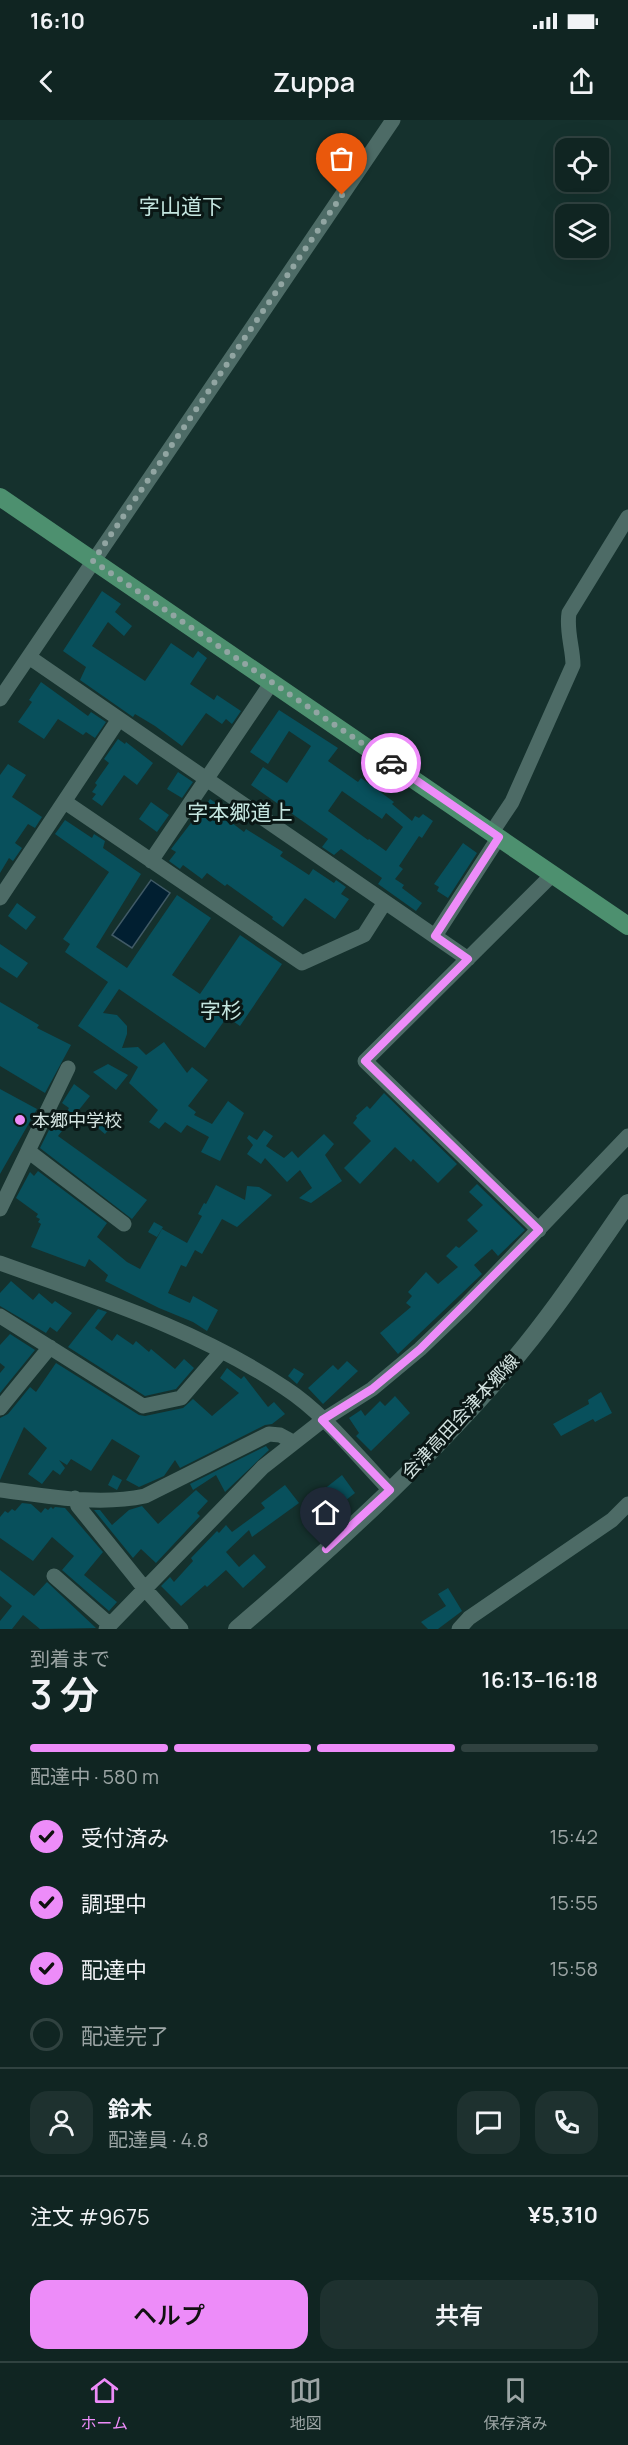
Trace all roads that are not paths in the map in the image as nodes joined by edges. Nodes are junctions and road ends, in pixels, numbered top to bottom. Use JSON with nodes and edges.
{"nodes":[{"id":1,"x":393,"y":120,"type":"edge"},
{"id":2,"x":0,"y":497,"type":"edge"},
{"id":3,"x":628,"y":517,"type":"edge"},
{"id":4,"x":93,"y":561,"type":"junction"},
{"id":5,"x":29,"y":657,"type":"junction"},
{"id":6,"x":272,"y":682,"type":"junction"},
{"id":7,"x":0,"y":699,"type":"edge"},
{"id":8,"x":119,"y":719,"type":"junction"},
{"id":9,"x":207,"y":779,"type":"junction"},
{"id":10,"x":65,"y":802,"type":"junction"},
{"id":11,"x":495,"y":834,"type":"junction"},
{"id":12,"x":151,"y":861,"type":"junction"},
{"id":13,"x":552,"y":875,"type":"junction"},
{"id":14,"x":0,"y":898,"type":"edge"},
{"id":15,"x":385,"y":902,"type":"junction"},
{"id":16,"x":628,"y":926,"type":"edge"},
{"id":17,"x":435,"y":936,"type":"junction"},
{"id":18,"x":468,"y":959,"type":"junction"},
{"id":19,"x":68,"y":1068,"type":"dead end"},
{"id":20,"x":628,"y":1136,"type":"edge"},
{"id":21,"x":27,"y":1151,"type":"junction"},
{"id":22,"x":628,"y":1203,"type":"edge"},
{"id":23,"x":0,"y":1209,"type":"edge"},
{"id":24,"x":124,"y":1224,"type":"dead end"},
{"id":25,"x":539,"y":1230,"type":"junction"},
{"id":26,"x":0,"y":1263,"type":"edge"},
{"id":27,"x":0,"y":1316,"type":"edge"},
{"id":28,"x":50,"y":1347,"type":"junction"},
{"id":29,"x":221,"y":1352,"type":"junction"},
{"id":30,"x":0,"y":1408,"type":"edge"},
{"id":31,"x":322,"y":1420,"type":"junction"},
{"id":32,"x":293,"y":1442,"type":"junction"},
{"id":33,"x":0,"y":1490,"type":"edge"},
{"id":34,"x":390,"y":1490,"type":"junction"},
{"id":35,"x":75,"y":1498,"type":"junction"},
{"id":36,"x":628,"y":1504,"type":"edge"},
{"id":37,"x":54,"y":1576,"type":"dead end"},
{"id":38,"x":145,"y":1590,"type":"junction"},
{"id":39,"x":108,"y":1627,"type":"edge"},
{"id":40,"x":181,"y":1629,"type":"edge"},
{"id":41,"x":237,"y":1629,"type":"edge"},
{"id":42,"x":459,"y":1629,"type":"edge"}],
"edges":[{"from":1,"to":4,"type":"street"},
{"from":2,"to":4,"type":"main road"},
{"from":3,"to":11,"type":"street"},
{"from":4,"to":5,"type":"street"},
{"from":4,"to":6,"type":"main road"},
{"from":5,"to":7,"type":"street"},
{"from":5,"to":8,"type":"street"},
{"from":6,"to":9,"type":"street"},
{"from":6,"to":11,"type":"main road"},
{"from":8,"to":9,"type":"street"},
{"from":8,"to":10,"type":"street"},
{"from":9,"to":12,"type":"street"},
{"from":9,"to":15,"type":"street"},
{"from":10,"to":12,"type":"street"},
{"from":10,"to":14,"type":"street"},
{"from":11,"to":13,"type":"main road"},
{"from":11,"to":17,"type":"street"},
{"from":12,"to":15,"type":"street"},
{"from":13,"to":16,"type":"main road"},
{"from":13,"to":18,"type":"street"},
{"from":15,"to":17,"type":"street"},
{"from":17,"to":18,"type":"street"},
{"from":18,"to":25,"type":"street"},
{"from":19,"to":21,"type":"street"},
{"from":20,"to":25,"type":"street"},
{"from":21,"to":23,"type":"street"},
{"from":21,"to":24,"type":"street"},
{"from":22,"to":34,"type":"main road","name":"会津高田会津本郷線"},
{"from":25,"to":31,"type":"street"},
{"from":26,"to":29,"type":"street"},
{"from":27,"to":28,"type":"street"},
{"from":28,"to":29,"type":"street"},
{"from":28,"to":30,"type":"street"},
{"from":29,"to":31,"type":"street"},
{"from":31,"to":32,"type":"street"},
{"from":31,"to":34,"type":"street"},
{"from":32,"to":35,"type":"street"},
{"from":32,"to":38,"type":"street"},
{"from":33,"to":35,"type":"street"},
{"from":34,"to":41,"type":"main road","name":"会津高田会津本郷線"},
{"from":35,"to":38,"type":"street"},
{"from":36,"to":42,"type":"street"},
{"from":37,"to":39,"type":"street"},
{"from":38,"to":39,"type":"street"},
{"from":38,"to":40,"type":"street"}]}
